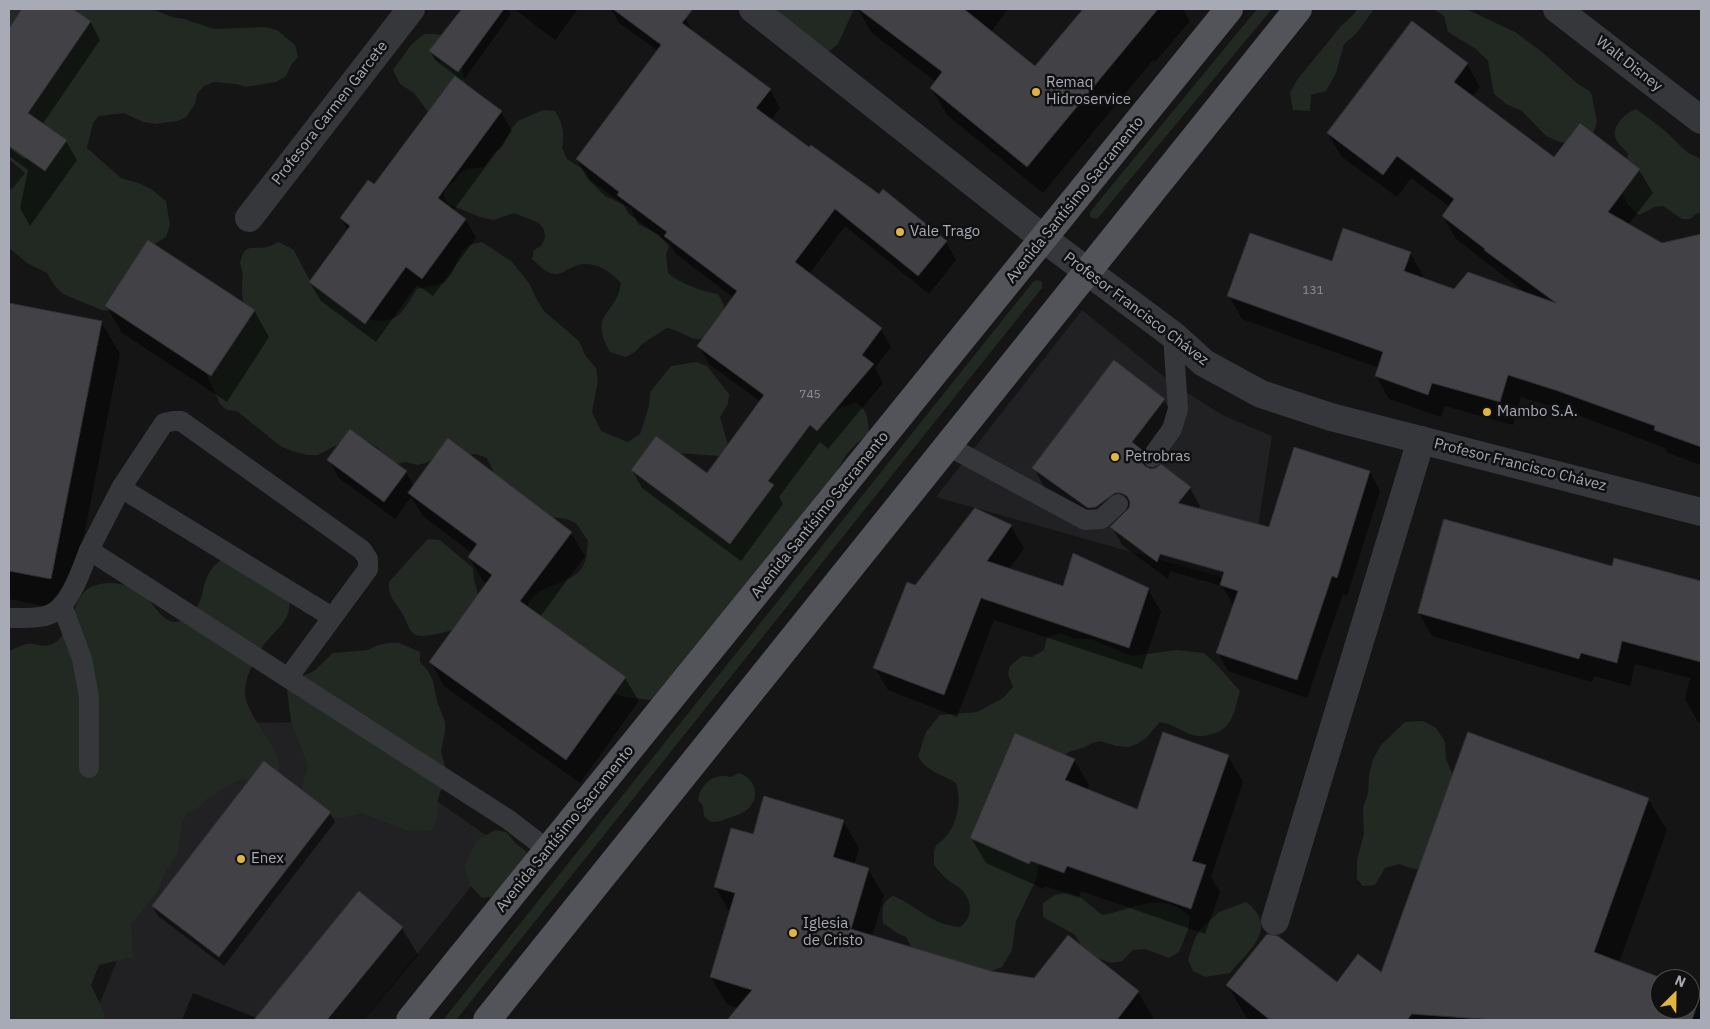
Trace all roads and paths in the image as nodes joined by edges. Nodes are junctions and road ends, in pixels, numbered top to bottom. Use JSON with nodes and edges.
{"nodes":[{"id":1,"x":411,"y":9,"type":"edge"},
{"id":2,"x":753,"y":9,"type":"edge"},
{"id":3,"x":1229,"y":9,"type":"edge"},
{"id":4,"x":1298,"y":9,"type":"edge"},
{"id":5,"x":1558,"y":9,"type":"edge"},
{"id":6,"x":1701,"y":120,"type":"edge"},
{"id":7,"x":249,"y":218,"type":"dead end"},
{"id":8,"x":1044,"y":239,"type":"junction"},
{"id":9,"x":1088,"y":272,"type":"junction"},
{"id":10,"x":1173,"y":335,"type":"junction"},
{"id":11,"x":1421,"y":440,"type":"junction"},
{"id":12,"x":948,"y":446,"type":"junction"},
{"id":13,"x":1152,"y":458,"type":"dead end"},
{"id":14,"x":121,"y":488,"type":"junction"},
{"id":15,"x":1118,"y":504,"type":"dead end"},
{"id":16,"x":1701,"y":512,"type":"edge"},
{"id":17,"x":89,"y":550,"type":"junction"},
{"id":18,"x":62,"y":606,"type":"junction"},
{"id":19,"x":332,"y":617,"type":"junction"},
{"id":20,"x":9,"y":618,"type":"edge"},
{"id":21,"x":288,"y":678,"type":"junction"},
{"id":22,"x":89,"y":768,"type":"dead end"},
{"id":23,"x":548,"y":850,"type":"junction"},
{"id":24,"x":1275,"y":921,"type":"dead end"},
{"id":25,"x":410,"y":1020,"type":"edge"},
{"id":26,"x":487,"y":1020,"type":"edge"}],
"edges":[{"from":1,"to":7,"type":"street","name":"Profesora Carmen Garcete"},
{"from":2,"to":8,"type":"street","name":"Profesor Francisco Chávez"},
{"from":3,"to":8,"type":"main road","name":"Avenida Santísimo Sacramento"},
{"from":4,"to":9,"type":"main road"},
{"from":5,"to":6,"type":"street","name":"Walt Disney"},
{"from":8,"to":9,"type":"street","name":"Profesor Francisco Chávez"},
{"from":8,"to":23,"type":"main road","name":"Avenida Santísimo Sacramento"},
{"from":9,"to":10,"type":"street","name":"Profesor Francisco Chávez"},
{"from":9,"to":12,"type":"main road"},
{"from":10,"to":11,"type":"street","name":"Profesor Francisco Chávez"},
{"from":10,"to":13,"type":"lane"},
{"from":11,"to":16,"type":"street","name":"Profesor Francisco Chávez"},
{"from":11,"to":24,"type":"street"},
{"from":12,"to":15,"type":"lane"},
{"from":12,"to":26,"type":"main road"},
{"from":14,"to":17,"type":"lane"},
{"from":14,"to":19,"type":"lane"},
{"from":14,"to":19,"type":"lane"},
{"from":17,"to":18,"type":"lane"},
{"from":17,"to":21,"type":"lane"},
{"from":18,"to":20,"type":"lane"},
{"from":18,"to":22,"type":"lane"},
{"from":19,"to":21,"type":"lane"},
{"from":21,"to":23,"type":"lane"},
{"from":23,"to":25,"type":"main road","name":"Avenida Santísimo Sacramento"}]}
